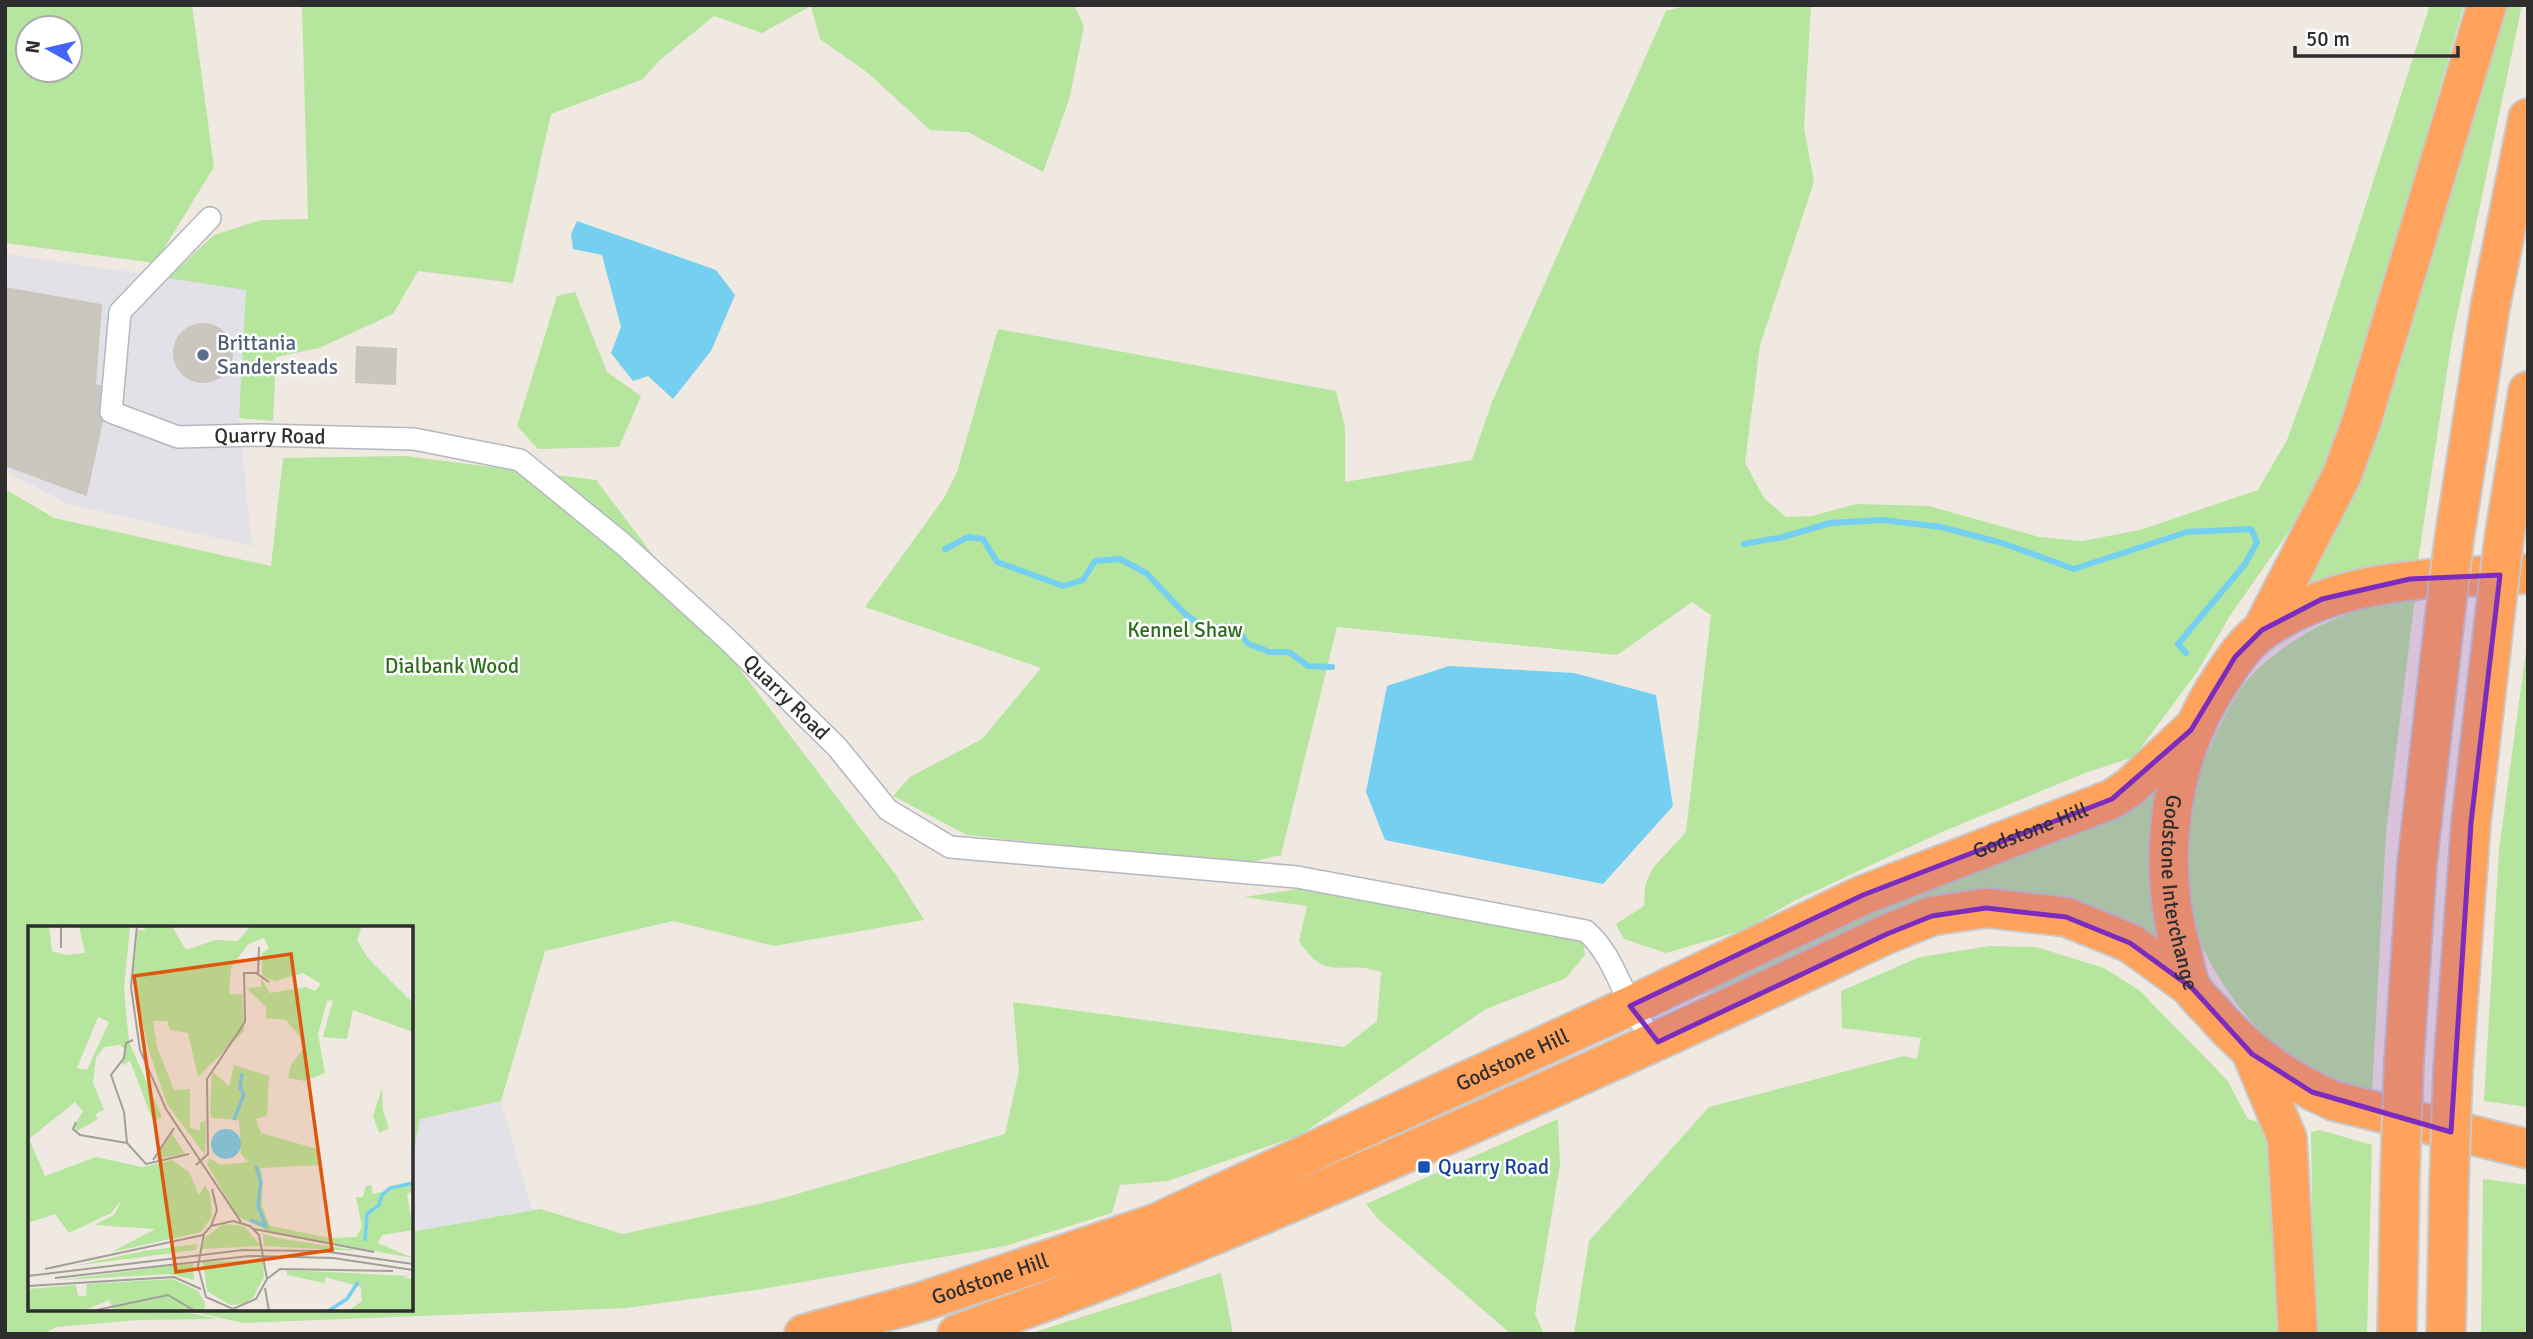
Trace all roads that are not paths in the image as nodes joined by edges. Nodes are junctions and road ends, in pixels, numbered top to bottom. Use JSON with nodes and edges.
{"nodes":[{"id":1,"x":2487,"y":5,"type":"edge"},
{"id":2,"x":2528,"y":118,"type":"edge"},
{"id":3,"x":210,"y":218,"type":"dead end"},
{"id":4,"x":2528,"y":391,"type":"edge"},
{"id":5,"x":2528,"y":574,"type":"edge"},
{"id":6,"x":2262,"y":630,"type":"junction"},
{"id":7,"x":2191,"y":730,"type":"junction"},
{"id":8,"x":2192,"y":988,"type":"junction"},
{"id":9,"x":1630,"y":1006,"type":"junction"},
{"id":10,"x":1658,"y":1042,"type":"junction"},
{"id":11,"x":2252,"y":1054,"type":"junction"},
{"id":12,"x":2528,"y":1149,"type":"edge"},
{"id":13,"x":804,"y":1334,"type":"edge"},
{"id":14,"x":957,"y":1334,"type":"edge"},
{"id":15,"x":2298,"y":1334,"type":"edge"},
{"id":16,"x":2397,"y":1334,"type":"edge"},
{"id":17,"x":2446,"y":1334,"type":"edge"}],
"edges":[{"from":1,"to":6,"type":"highway"},
{"from":2,"to":16,"type":"highway","bridge":true},
{"from":3,"to":9,"type":"street","name":"Quarry Road"},
{"from":4,"to":17,"type":"highway","bridge":true},
{"from":5,"to":6,"type":"highway","name":"Godstone Interchange"},
{"from":6,"to":7,"type":"highway","name":"Godstone Interchange"},
{"from":7,"to":8,"type":"highway","name":"Godstone Interchange"},
{"from":7,"to":9,"type":"highway","name":"Godstone Hill"},
{"from":8,"to":10,"type":"highway","name":"Godstone Hill"},
{"from":8,"to":11,"type":"highway","name":"Godstone Interchange"},
{"from":9,"to":10,"type":"street","name":"Quarry Road"},
{"from":9,"to":13,"type":"highway","name":"Godstone Hill"},
{"from":10,"to":14,"type":"highway","name":"Godstone Hill"},
{"from":11,"to":12,"type":"highway","name":"Godstone Interchange"},
{"from":11,"to":15,"type":"highway"}]}
